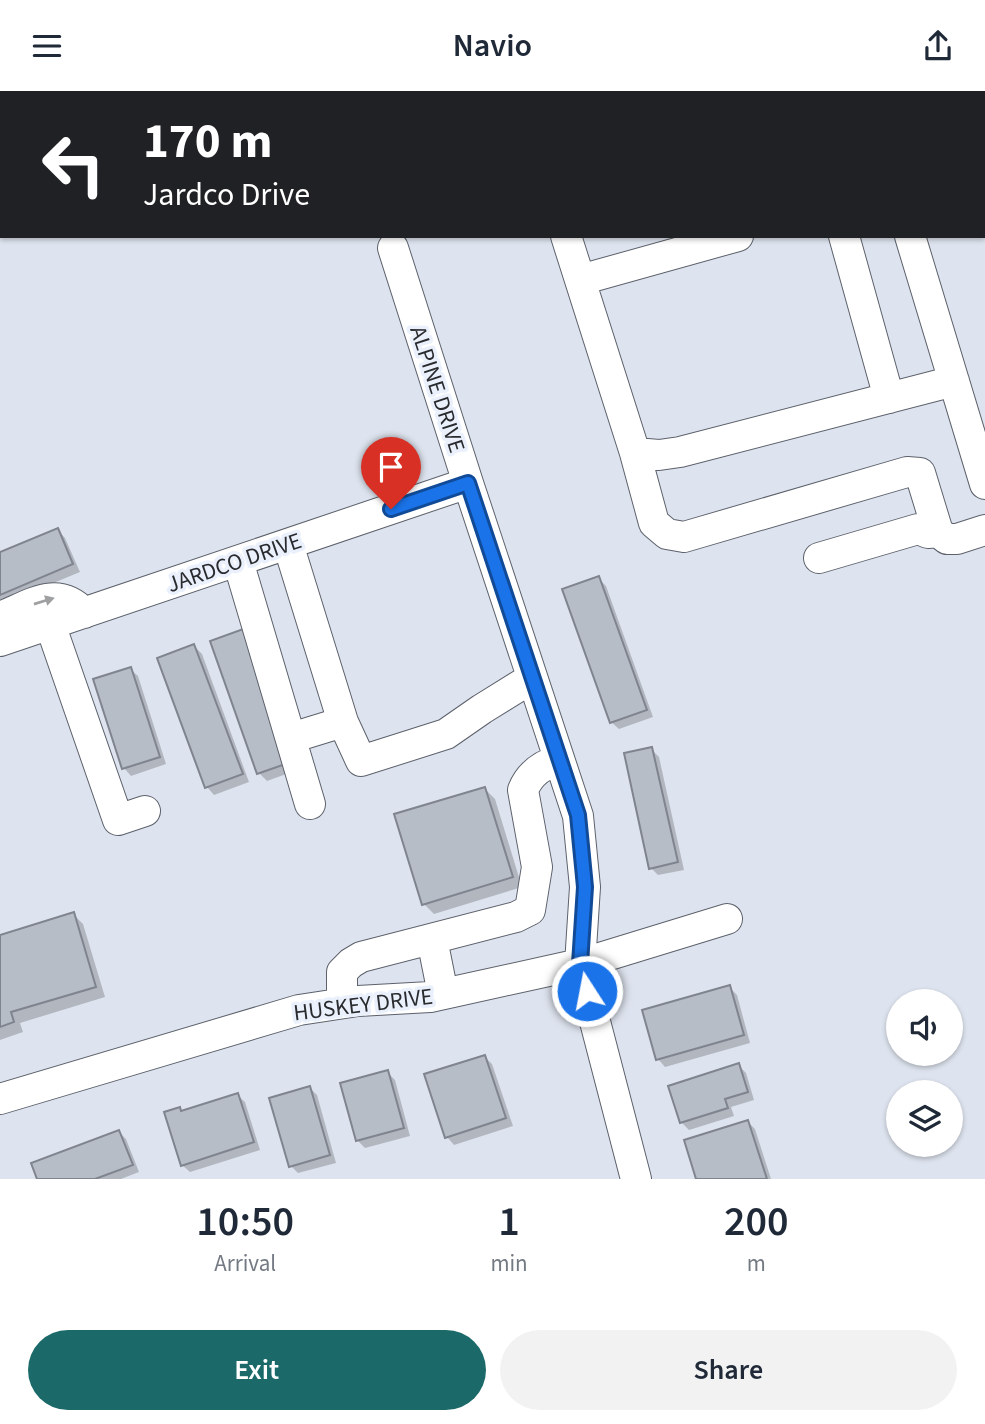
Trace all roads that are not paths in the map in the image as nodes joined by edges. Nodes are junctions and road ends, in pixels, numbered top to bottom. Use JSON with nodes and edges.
{"nodes":[{"id":1,"x":567,"y":238,"type":"edge"},
{"id":2,"x":731,"y":238,"type":"edge"},
{"id":3,"x":845,"y":238,"type":"edge"},
{"id":4,"x":911,"y":238,"type":"edge"},
{"id":5,"x":393,"y":248,"type":"dead end"},
{"id":6,"x":580,"y":280,"type":"junction"},
{"id":7,"x":954,"y":381,"type":"junction"},
{"id":8,"x":889,"y":398,"type":"junction"},
{"id":9,"x":635,"y":453,"type":"junction"},
{"id":10,"x":468,"y":483,"type":"junction"},
{"id":11,"x":985,"y":484,"type":"edge"},
{"id":12,"x":985,"y":530,"type":"edge"},
{"id":13,"x":938,"y":532,"type":"junction"},
{"id":14,"x":288,"y":544,"type":"junction"},
{"id":15,"x":819,"y":558,"type":"dead end"},
{"id":16,"x":238,"y":561,"type":"junction"},
{"id":17,"x":84,"y":613,"type":"junction"},
{"id":18,"x":0,"y":617,"type":"edge"},
{"id":19,"x":50,"y":624,"type":"junction"},
{"id":20,"x":0,"y":641,"type":"edge"},
{"id":21,"x":532,"y":678,"type":"junction"},
{"id":22,"x":343,"y":722,"type":"junction"},
{"id":23,"x":291,"y":738,"type":"junction"},
{"id":24,"x":559,"y":760,"type":"junction"},
{"id":25,"x":310,"y":804,"type":"dead end"},
{"id":26,"x":145,"y":811,"type":"dead end"},
{"id":27,"x":727,"y":919,"type":"dead end"},
{"id":28,"x":432,"y":939,"type":"junction"},
{"id":29,"x":580,"y":964,"type":"junction"},
{"id":30,"x":443,"y":994,"type":"junction"},
{"id":31,"x":342,"y":1003,"type":"junction"},
{"id":32,"x":0,"y":1099,"type":"edge"},
{"id":33,"x":636,"y":1179,"type":"edge"}],
"edges":[{"from":1,"to":6,"type":"street"},
{"from":2,"to":6,"type":"street"},
{"from":3,"to":8,"type":"street"},
{"from":4,"to":7,"type":"street"},
{"from":5,"to":10,"type":"street","name":"ALPINE DRIVE"},
{"from":6,"to":9,"type":"street"},
{"from":7,"to":8,"type":"street"},
{"from":7,"to":11,"type":"street"},
{"from":8,"to":9,"type":"street"},
{"from":9,"to":13,"type":"street"},
{"from":10,"to":14,"type":"street","name":"JARDCO DRIVE"},
{"from":10,"to":21,"type":"street","name":"ALPINE DRIVE"},
{"from":12,"to":13,"type":"street"},
{"from":13,"to":15,"type":"street"},
{"from":14,"to":16,"type":"street","name":"JARDCO DRIVE"},
{"from":14,"to":22,"type":"street"},
{"from":16,"to":17,"type":"street","name":"JARDCO DRIVE"},
{"from":16,"to":23,"type":"street"},
{"from":18,"to":17,"type":"street","one_way":true},
{"from":17,"to":19,"type":"street","name":"JARDCO DRIVE"},
{"from":19,"to":20,"type":"street","name":"JARDCO DRIVE"},
{"from":19,"to":26,"type":"street"},
{"from":21,"to":22,"type":"street"},
{"from":21,"to":24,"type":"street","name":"ALPINE DRIVE"},
{"from":22,"to":23,"type":"street"},
{"from":23,"to":25,"type":"street"},
{"from":24,"to":28,"type":"street"},
{"from":24,"to":29,"type":"street","name":"ALPINE DRIVE"},
{"from":27,"to":29,"type":"street","name":"HUSKEY DRIVE"},
{"from":28,"to":30,"type":"street"},
{"from":28,"to":31,"type":"street"},
{"from":29,"to":30,"type":"street","name":"HUSKEY DRIVE"},
{"from":29,"to":33,"type":"street","name":"ALPINE DRIVE"},
{"from":30,"to":31,"type":"street","name":"HUSKEY DRIVE"},
{"from":31,"to":32,"type":"street","name":"HUSKEY DRIVE"}]}
